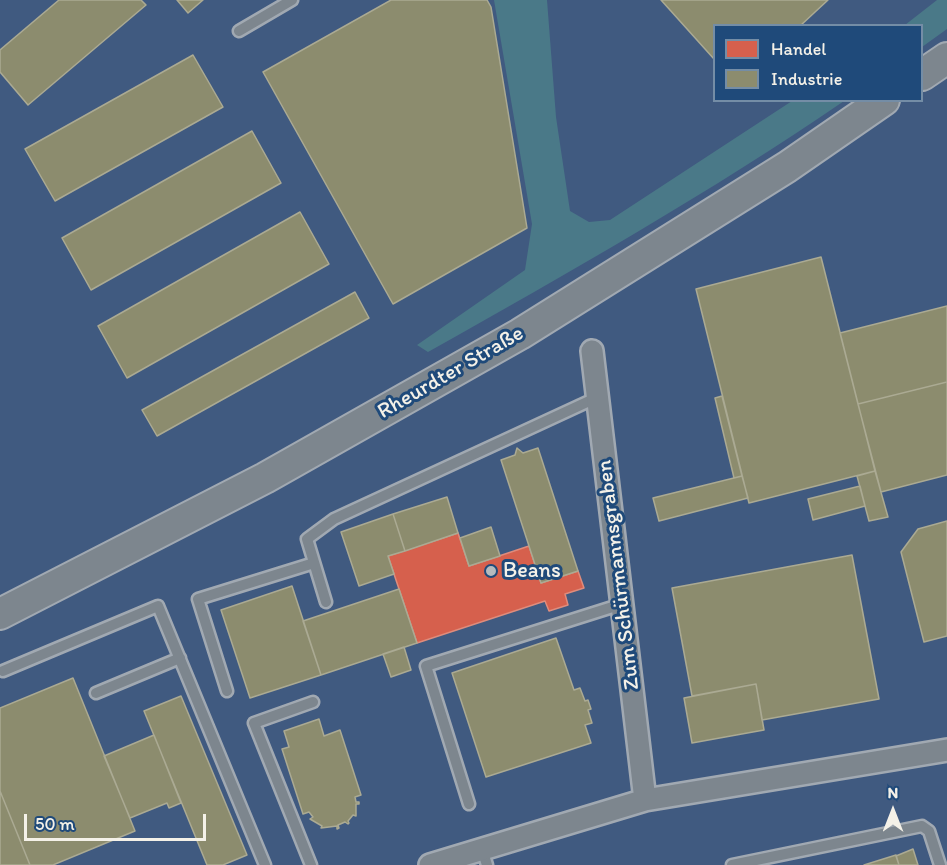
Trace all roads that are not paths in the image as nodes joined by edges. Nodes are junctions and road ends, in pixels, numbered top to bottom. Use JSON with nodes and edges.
{"nodes":[{"id":1,"x":292,"y":0,"type":"edge"},
{"id":2,"x":239,"y":31,"type":"dead end"},
{"id":3,"x":947,"y":58,"type":"edge"},
{"id":4,"x":923,"y":74,"type":"edge"},
{"id":5,"x":881,"y":102,"type":"edge"},
{"id":6,"x":592,"y":351,"type":"dead end"},
{"id":7,"x":598,"y":397,"type":"junction"},
{"id":8,"x":314,"y":564,"type":"junction"},
{"id":9,"x":326,"y":602,"type":"dead end"},
{"id":10,"x":622,"y":604,"type":"junction"},
{"id":11,"x":0,"y":614,"type":"edge"},
{"id":12,"x":180,"y":658,"type":"junction"},
{"id":13,"x":3,"y":671,"type":"dead end"},
{"id":14,"x":228,"y":691,"type":"dead end"},
{"id":15,"x":96,"y":693,"type":"dead end"},
{"id":16,"x":313,"y":702,"type":"dead end"},
{"id":17,"x":947,"y":750,"type":"edge"},
{"id":18,"x":645,"y":800,"type":"junction"},
{"id":19,"x":469,"y":804,"type":"dead end"},
{"id":20,"x":484,"y":857,"type":"edge"},
{"id":21,"x":265,"y":865,"type":"edge"},
{"id":22,"x":311,"y":865,"type":"edge"},
{"id":23,"x":430,"y":865,"type":"edge"},
{"id":24,"x":732,"y":865,"type":"edge"},
{"id":25,"x":940,"y":865,"type":"edge"}],
"edges":[{"from":1,"to":2,"type":"lane"},
{"from":3,"to":4,"type":"main road"},
{"from":5,"to":11,"type":"main road","name":"Rheurdter Straße"},
{"from":6,"to":7,"type":"street","name":"Zum Schürmannsgraben"},
{"from":7,"to":8,"type":"lane"},
{"from":7,"to":10,"type":"street","name":"Zum Schürmannsgraben"},
{"from":8,"to":9,"type":"lane"},
{"from":8,"to":14,"type":"lane"},
{"from":10,"to":18,"type":"street","name":"Zum Schürmannsgraben"},
{"from":10,"to":19,"type":"lane"},
{"from":12,"to":13,"type":"lane"},
{"from":12,"to":15,"type":"lane"},
{"from":12,"to":21,"type":"lane"},
{"from":16,"to":22,"type":"lane"},
{"from":17,"to":18,"type":"street"},
{"from":18,"to":20,"type":"street"},
{"from":20,"to":23,"type":"street"},
{"from":24,"to":25,"type":"lane"}]}
